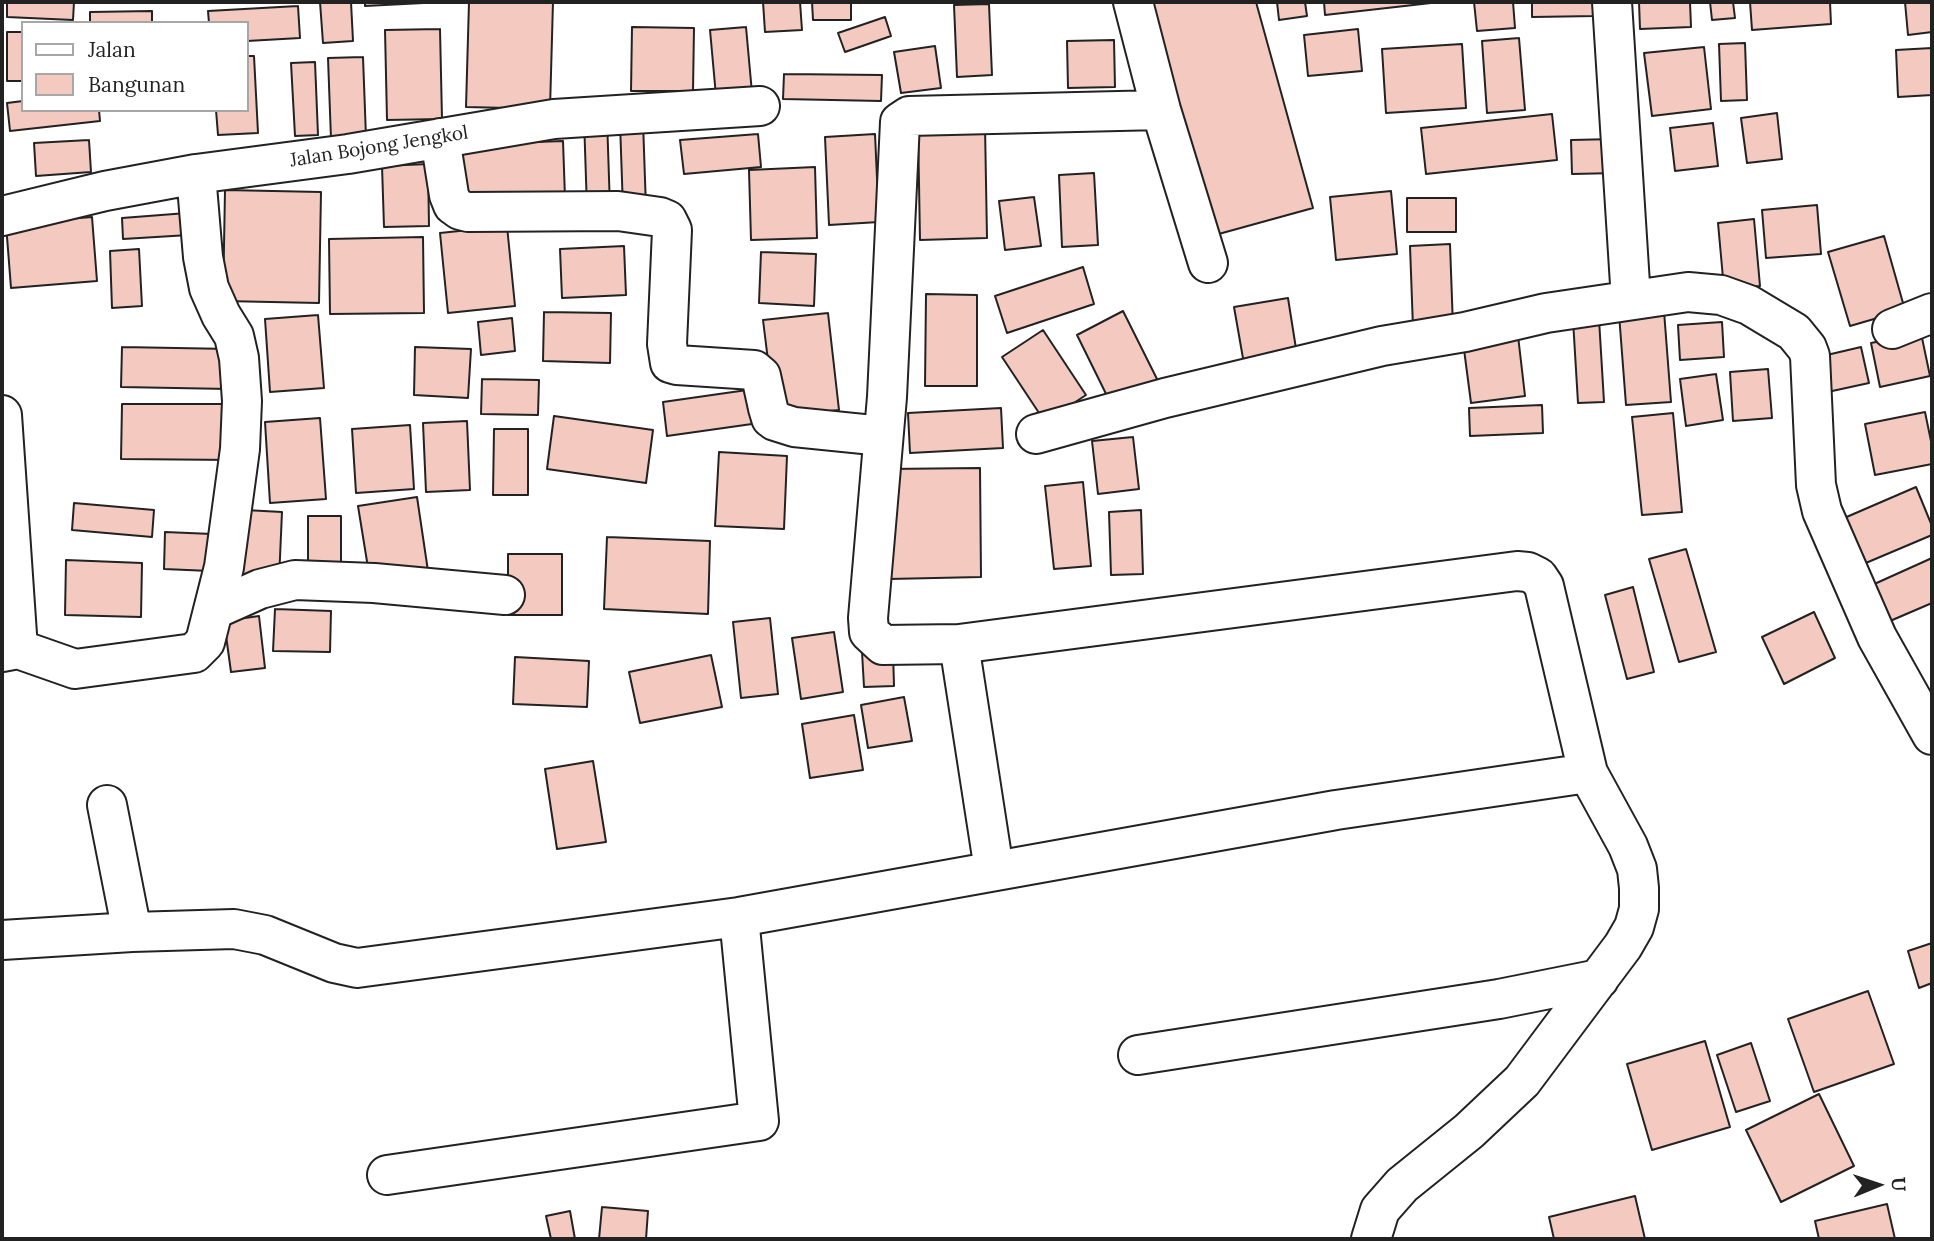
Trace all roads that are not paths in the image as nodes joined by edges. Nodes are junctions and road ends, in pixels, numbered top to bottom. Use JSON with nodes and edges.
{"nodes":[{"id":1,"x":1133,"y":2,"type":"edge"},
{"id":2,"x":1612,"y":2,"type":"edge"},
{"id":3,"x":760,"y":106,"type":"dead end"},
{"id":4,"x":1161,"y":110,"type":"junction"},
{"id":5,"x":440,"y":138,"type":"junction"},
{"id":6,"x":196,"y":174,"type":"junction"},
{"id":7,"x":2,"y":216,"type":"edge"},
{"id":8,"x":1208,"y":263,"type":"dead end"},
{"id":9,"x":1630,"y":300,"type":"junction"},
{"id":10,"x":1932,"y":313,"type":"edge"},
{"id":11,"x":1892,"y":329,"type":"dead end"},
{"id":12,"x":2,"y":415,"type":"edge"},
{"id":13,"x":1035,"y":434,"type":"dead end"},
{"id":14,"x":883,"y":436,"type":"junction"},
{"id":15,"x":505,"y":595,"type":"dead end"},
{"id":16,"x":214,"y":610,"type":"junction"},
{"id":17,"x":959,"y":644,"type":"junction"},
{"id":18,"x":10,"y":650,"type":"edge"},
{"id":19,"x":1932,"y":735,"type":"edge"},
{"id":20,"x":1588,"y":773,"type":"junction"},
{"id":21,"x":107,"y":805,"type":"dead end"},
{"id":22,"x":994,"y":870,"type":"junction"},
{"id":23,"x":739,"y":917,"type":"junction"},
{"id":24,"x":132,"y":932,"type":"junction"},
{"id":25,"x":2,"y":940,"type":"edge"},
{"id":26,"x":1599,"y":979,"type":"junction"},
{"id":27,"x":1138,"y":1055,"type":"dead end"},
{"id":28,"x":387,"y":1175,"type":"dead end"},
{"id":29,"x":1370,"y":1239,"type":"edge"}],
"edges":[{"from":1,"to":4,"type":"street"},
{"from":2,"to":9,"type":"street"},
{"from":3,"to":5,"type":"street","name":"Jalan Bojong Jengkol"},
{"from":4,"to":8,"type":"street"},
{"from":4,"to":14,"type":"street"},
{"from":5,"to":6,"type":"street","name":"Jalan Bojong Jengkol"},
{"from":5,"to":14,"type":"street"},
{"from":6,"to":7,"type":"street","name":"Jalan Bojong Jengkol"},
{"from":6,"to":16,"type":"street"},
{"from":9,"to":13,"type":"street"},
{"from":9,"to":19,"type":"street"},
{"from":10,"to":11,"type":"street"},
{"from":12,"to":18,"type":"street"},
{"from":14,"to":17,"type":"street"},
{"from":15,"to":16,"type":"street"},
{"from":16,"to":18,"type":"street"},
{"from":17,"to":20,"type":"street"},
{"from":17,"to":22,"type":"street"},
{"from":20,"to":22,"type":"street"},
{"from":20,"to":26,"type":"street"},
{"from":21,"to":24,"type":"street"},
{"from":22,"to":23,"type":"street"},
{"from":23,"to":24,"type":"street"},
{"from":23,"to":28,"type":"street"},
{"from":24,"to":25,"type":"street"},
{"from":26,"to":27,"type":"street"},
{"from":26,"to":29,"type":"street"}]}
